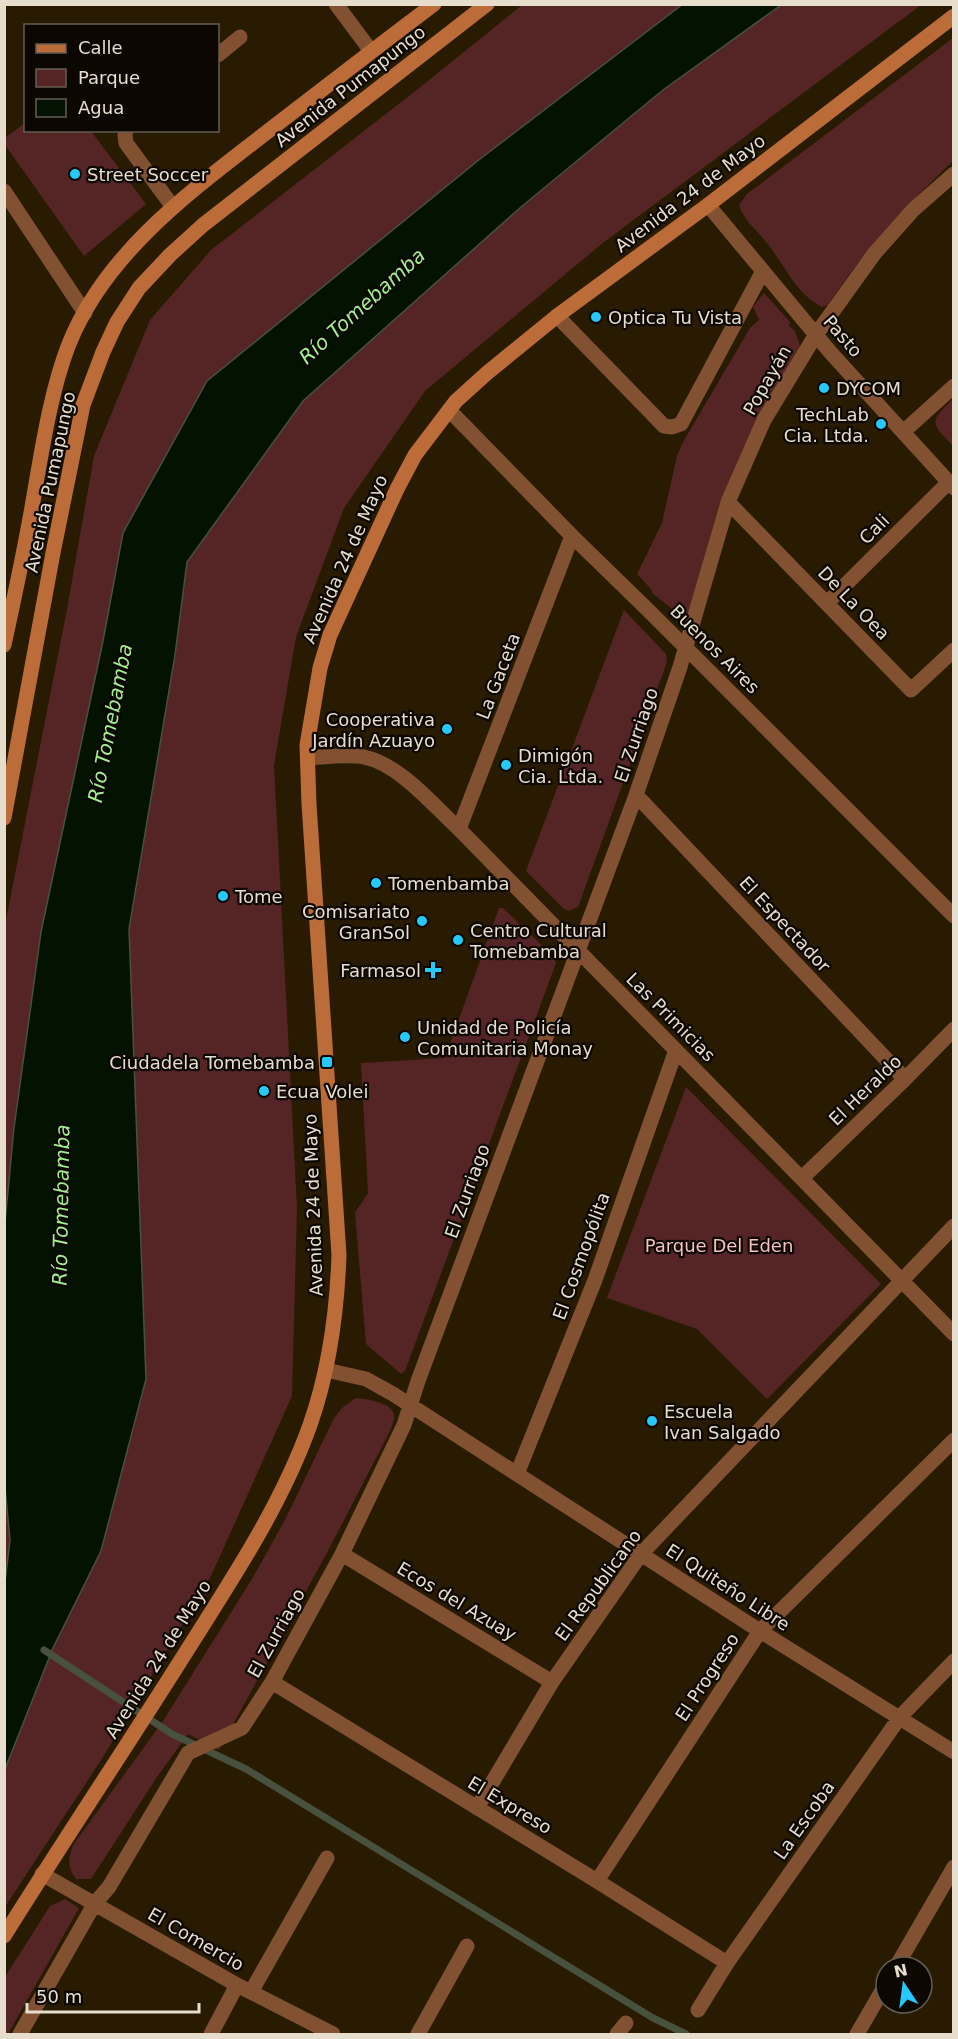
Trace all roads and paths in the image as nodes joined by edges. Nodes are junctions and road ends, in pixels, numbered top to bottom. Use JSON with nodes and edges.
{"nodes":[{"id":1,"x":336,"y":4,"type":"edge"},
{"id":2,"x":434,"y":4,"type":"edge"},
{"id":3,"x":487,"y":4,"type":"edge"},
{"id":4,"x":954,"y":16,"type":"edge"},
{"id":5,"x":240,"y":37,"type":"dead end"},
{"id":6,"x":371,"y":51,"type":"junction"},
{"id":7,"x":219,"y":54,"type":"edge"},
{"id":8,"x":125,"y":132,"type":"edge"},
{"id":9,"x":953,"y":175,"type":"edge"},
{"id":10,"x":4,"y":191,"type":"edge"},
{"id":11,"x":708,"y":205,"type":"junction"},
{"id":12,"x":173,"y":207,"type":"junction"},
{"id":13,"x":763,"y":271,"type":"junction"},
{"id":14,"x":85,"y":313,"type":"junction"},
{"id":15,"x":557,"y":316,"type":"junction"},
{"id":16,"x":815,"y":336,"type":"junction"},
{"id":17,"x":954,"y":386,"type":"edge"},
{"id":18,"x":449,"y":410,"type":"junction"},
{"id":19,"x":903,"y":432,"type":"junction"},
{"id":20,"x":951,"y":486,"type":"edge"},
{"id":21,"x":729,"y":502,"type":"junction"},
{"id":22,"x":572,"y":536,"type":"junction"},
{"id":23,"x":827,"y":603,"type":"junction"},
{"id":24,"x":4,"y":645,"type":"edge"},
{"id":25,"x":686,"y":648,"type":"junction"},
{"id":26,"x":954,"y":650,"type":"edge"},
{"id":27,"x":308,"y":758,"type":"junction"},
{"id":28,"x":636,"y":795,"type":"junction"},
{"id":29,"x":4,"y":818,"type":"edge"},
{"id":30,"x":459,"y":829,"type":"junction"},
{"id":31,"x":954,"y":916,"type":"edge"},
{"id":32,"x":578,"y":951,"type":"junction"},
{"id":33,"x":954,"y":1029,"type":"edge"},
{"id":34,"x":676,"y":1050,"type":"junction"},
{"id":35,"x":905,"y":1079,"type":"junction"},
{"id":36,"x":802,"y":1178,"type":"junction"},
{"id":37,"x":954,"y":1226,"type":"edge"},
{"id":38,"x":900,"y":1280,"type":"junction"},
{"id":39,"x":954,"y":1334,"type":"edge"},
{"id":40,"x":326,"y":1370,"type":"junction"},
{"id":41,"x":410,"y":1405,"type":"junction"},
{"id":42,"x":954,"y":1440,"type":"edge"},
{"id":43,"x":517,"y":1474,"type":"junction"},
{"id":44,"x":342,"y":1554,"type":"junction"},
{"id":45,"x":641,"y":1554,"type":"junction"},
{"id":46,"x":760,"y":1631,"type":"junction"},
{"id":47,"x":954,"y":1661,"type":"edge"},
{"id":48,"x":272,"y":1682,"type":"junction"},
{"id":49,"x":552,"y":1682,"type":"junction"},
{"id":50,"x":900,"y":1717,"type":"junction"},
{"id":51,"x":954,"y":1752,"type":"edge"},
{"id":52,"x":477,"y":1808,"type":"junction"},
{"id":53,"x":327,"y":1858,"type":"dead end"},
{"id":54,"x":954,"y":1867,"type":"edge"},
{"id":55,"x":42,"y":1874,"type":"junction"},
{"id":56,"x":597,"y":1881,"type":"junction"},
{"id":57,"x":95,"y":1903,"type":"junction"},
{"id":58,"x":4,"y":1936,"type":"edge"},
{"id":59,"x":467,"y":1946,"type":"dead end"},
{"id":60,"x":903,"y":1955,"type":"edge"},
{"id":61,"x":727,"y":1964,"type":"junction"},
{"id":62,"x":244,"y":1988,"type":"junction"},
{"id":63,"x":874,"y":2005,"type":"edge"},
{"id":64,"x":698,"y":2010,"type":"dead end"},
{"id":65,"x":20,"y":2034,"type":"edge"},
{"id":66,"x":211,"y":2034,"type":"edge"},
{"id":67,"x":333,"y":2034,"type":"edge"},
{"id":68,"x":418,"y":2034,"type":"edge"},
{"id":69,"x":857,"y":2034,"type":"edge"}],
"edges":[{"from":1,"to":6,"type":"street"},
{"from":2,"to":6,"type":"main road","name":"Avenida Pumapungo"},
{"from":3,"to":29,"type":"main road","name":"Avenida Pumapungo"},
{"from":4,"to":11,"type":"main road","name":"Avenida 24 de Mayo"},
{"from":5,"to":7,"type":"street"},
{"from":6,"to":12,"type":"main road","name":"Avenida Pumapungo"},
{"from":8,"to":12,"type":"street"},
{"from":9,"to":16,"type":"street","name":"Popayán"},
{"from":10,"to":14,"type":"street"},
{"from":11,"to":13,"type":"street","name":"Pasto"},
{"from":11,"to":15,"type":"main road","name":"Avenida 24 de Mayo"},
{"from":12,"to":14,"type":"main road","name":"Avenida Pumapungo"},
{"from":13,"to":15,"type":"street"},
{"from":13,"to":16,"type":"street","name":"Pasto"},
{"from":14,"to":24,"type":"main road","name":"Avenida Pumapungo"},
{"from":15,"to":18,"type":"main road","name":"Avenida 24 de Mayo"},
{"from":16,"to":19,"type":"street","name":"Pasto"},
{"from":16,"to":21,"type":"street","name":"Popayán"},
{"from":17,"to":19,"type":"street"},
{"from":18,"to":22,"type":"street","name":"Buenos Aires"},
{"from":18,"to":27,"type":"main road","name":"Avenida 24 de Mayo"},
{"from":19,"to":20,"type":"street","name":"Pasto"},
{"from":20,"to":23,"type":"street","name":"Cali"},
{"from":21,"to":23,"type":"street","name":"De La Oea"},
{"from":21,"to":25,"type":"street","name":"Popayán"},
{"from":22,"to":25,"type":"street","name":"Buenos Aires"},
{"from":22,"to":30,"type":"street","name":"La Gaceta"},
{"from":23,"to":26,"type":"street","name":"De La Oea"},
{"from":25,"to":28,"type":"street","name":"El Zurriago"},
{"from":25,"to":31,"type":"street","name":"Buenos Aires"},
{"from":27,"to":30,"type":"street","name":"Las Primicias"},
{"from":27,"to":40,"type":"main road","name":"Avenida 24 de Mayo"},
{"from":28,"to":32,"type":"street","name":"El Zurriago"},
{"from":28,"to":35,"type":"street","name":"El Espectador"},
{"from":30,"to":32,"type":"street","name":"Las Primicias"},
{"from":32,"to":34,"type":"street","name":"Las Primicias"},
{"from":32,"to":41,"type":"street","name":"El Zurriago"},
{"from":33,"to":35,"type":"street","name":"El Heraldo"},
{"from":34,"to":36,"type":"street","name":"Las Primicias"},
{"from":34,"to":43,"type":"street","name":"El Cosmopólita"},
{"from":35,"to":36,"type":"street","name":"El Heraldo"},
{"from":36,"to":38,"type":"street","name":"Las Primicias"},
{"from":37,"to":38,"type":"street","name":"El Republicano"},
{"from":38,"to":39,"type":"street","name":"Las Primicias"},
{"from":38,"to":45,"type":"street","name":"El Republicano"},
{"from":40,"to":41,"type":"street","name":"El Quiteño Libre"},
{"from":40,"to":55,"type":"main road","name":"Avenida 24 de Mayo"},
{"from":41,"to":43,"type":"street","name":"El Quiteño Libre"},
{"from":41,"to":44,"type":"street","name":"El Zurriago"},
{"from":42,"to":46,"type":"street","name":"El Progreso"},
{"from":43,"to":45,"type":"street","name":"El Quiteño Libre"},
{"from":44,"to":48,"type":"street","name":"El Zurriago"},
{"from":44,"to":49,"type":"street","name":"Ecos del Azuay"},
{"from":45,"to":46,"type":"street","name":"El Quiteño Libre"},
{"from":45,"to":49,"type":"street","name":"El Republicano"},
{"from":46,"to":50,"type":"street","name":"El Quiteño Libre"},
{"from":46,"to":56,"type":"street","name":"El Progreso"},
{"from":47,"to":50,"type":"street","name":"La Escoba"},
{"from":48,"to":52,"type":"street","name":"El Expreso"},
{"from":48,"to":57,"type":"street","name":"El Zurriago"},
{"from":49,"to":52,"type":"street","name":"El Republicano"},
{"from":50,"to":51,"type":"street","name":"El Quiteño Libre"},
{"from":50,"to":61,"type":"street","name":"La Escoba"},
{"from":52,"to":56,"type":"street","name":"El Expreso"},
{"from":53,"to":62,"type":"street"},
{"from":54,"to":60,"type":"street"},
{"from":55,"to":57,"type":"street","name":"El Comercio"},
{"from":55,"to":58,"type":"main road","name":"Avenida 24 de Mayo"},
{"from":56,"to":61,"type":"street","name":"El Expreso"},
{"from":57,"to":62,"type":"street","name":"El Comercio"},
{"from":57,"to":65,"type":"street"},
{"from":59,"to":68,"type":"street"},
{"from":61,"to":64,"type":"street","name":"La Escoba"},
{"from":62,"to":66,"type":"street"},
{"from":62,"to":67,"type":"street","name":"El Comercio"},
{"from":63,"to":69,"type":"street"}]}
